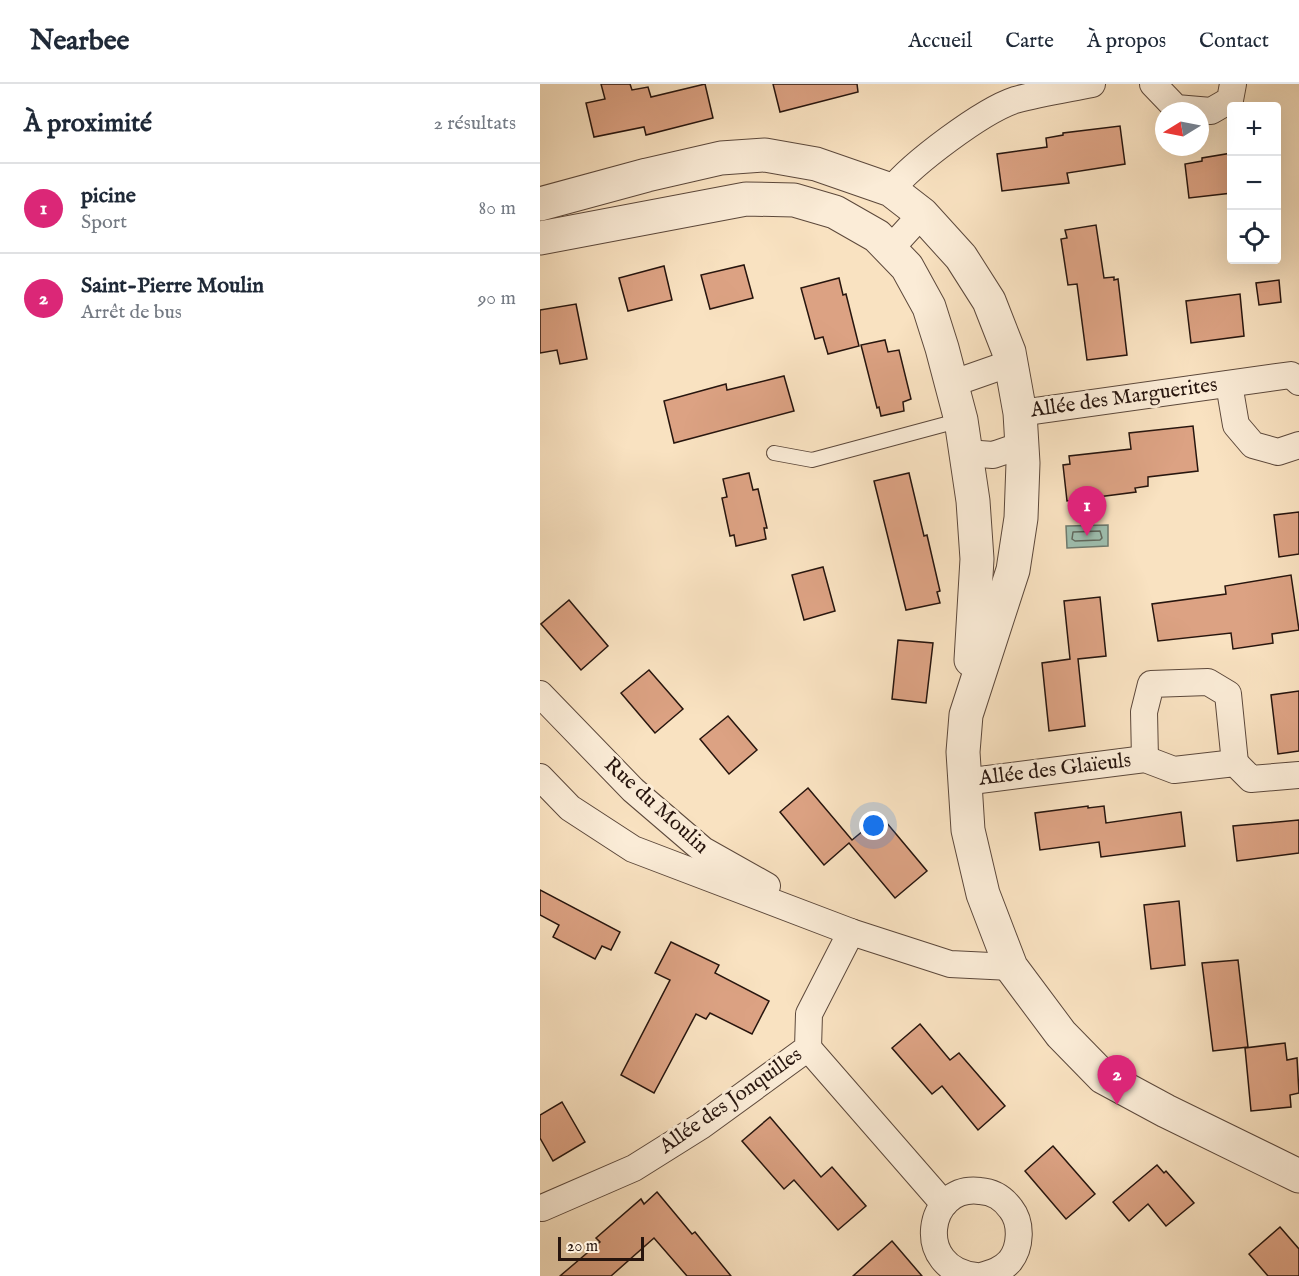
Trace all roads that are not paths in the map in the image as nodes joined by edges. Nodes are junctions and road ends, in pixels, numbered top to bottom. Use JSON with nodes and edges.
{"nodes":[{"id":1,"x":1092,"y":84,"type":"edge"},
{"id":2,"x":1153,"y":84,"type":"edge"},
{"id":3,"x":1233,"y":84,"type":"edge"},
{"id":4,"x":846,"y":175,"type":"junction"},
{"id":5,"x":891,"y":190,"type":"junction"},
{"id":6,"x":540,"y":204,"type":"edge"},
{"id":7,"x":835,"y":212,"type":"junction"},
{"id":8,"x":922,"y":214,"type":"junction"},
{"id":9,"x":540,"y":238,"type":"edge"},
{"id":10,"x":890,"y":249,"type":"junction"},
{"id":11,"x":1011,"y":363,"type":"junction"},
{"id":12,"x":1299,"y":382,"type":"edge"},
{"id":13,"x":951,"y":384,"type":"junction"},
{"id":14,"x":1229,"y":384,"type":"junction"},
{"id":15,"x":1020,"y":413,"type":"junction"},
{"id":16,"x":961,"y":420,"type":"junction"},
{"id":17,"x":1022,"y":445,"type":"junction"},
{"id":18,"x":1299,"y":445,"type":"edge"},
{"id":19,"x":774,"y":453,"type":"dead end"},
{"id":20,"x":966,"y":453,"type":"junction"},
{"id":21,"x":540,"y":694,"type":"edge"},
{"id":22,"x":966,"y":716,"type":"junction"},
{"id":23,"x":1145,"y":759,"type":"junction"},
{"id":24,"x":1235,"y":764,"type":"junction"},
{"id":25,"x":1299,"y":775,"type":"edge"},
{"id":26,"x":540,"y":777,"type":"edge"},
{"id":27,"x":964,"y":782,"type":"junction"},
{"id":28,"x":852,"y":932,"type":"junction"},
{"id":29,"x":1011,"y":967,"type":"junction"},
{"id":30,"x":808,"y":1048,"type":"junction"},
{"id":31,"x":1299,"y":1176,"type":"edge"},
{"id":32,"x":944,"y":1204,"type":"junction"},
{"id":33,"x":541,"y":1207,"type":"edge"},
{"id":34,"x":976,"y":1276,"type":"edge"},
{"id":35,"x":981,"y":1276,"type":"edge"}],
"edges":[{"from":1,"to":5,"type":"street"},
{"from":2,"to":3,"type":"street"},
{"from":4,"to":5,"type":"street"},
{"from":4,"to":6,"type":"street"},
{"from":4,"to":7,"type":"street"},
{"from":5,"to":8,"type":"street"},
{"from":7,"to":9,"type":"street"},
{"from":7,"to":10,"type":"street"},
{"from":8,"to":10,"type":"street"},
{"from":8,"to":11,"type":"street"},
{"from":10,"to":13,"type":"street"},
{"from":11,"to":13,"type":"street"},
{"from":11,"to":15,"type":"street"},
{"from":12,"to":14,"type":"street","name":"Allée des Marguerites"},
{"from":13,"to":16,"type":"street"},
{"from":14,"to":15,"type":"street","name":"Allée des Marguerites"},
{"from":14,"to":18,"type":"street","name":"Allée des Marguerites"},
{"from":15,"to":17,"type":"street"},
{"from":16,"to":19,"type":"lane"},
{"from":16,"to":20,"type":"street"},
{"from":17,"to":20,"type":"street"},
{"from":17,"to":22,"type":"street"},
{"from":20,"to":22,"type":"street"},
{"from":21,"to":28,"type":"street","name":"Rue du Moulin"},
{"from":22,"to":27,"type":"street"},
{"from":23,"to":24,"type":"street","name":"Allée des Glaïeuls"},
{"from":23,"to":24,"type":"street","name":"Allée des Glaïeuls"},
{"from":23,"to":27,"type":"street","name":"Allée des Glaïeuls"},
{"from":24,"to":25,"type":"street"},
{"from":26,"to":28,"type":"street","name":"Rue du Moulin"},
{"from":27,"to":29,"type":"street"},
{"from":28,"to":29,"type":"street","name":"Rue du Moulin"},
{"from":28,"to":30,"type":"street","name":"Allée des Jonquilles"},
{"from":29,"to":31,"type":"street"},
{"from":30,"to":32,"type":"street"},
{"from":30,"to":33,"type":"street","name":"Allée des Jonquilles"},
{"from":32,"to":34,"type":"street"},
{"from":32,"to":35,"type":"street"}]}
